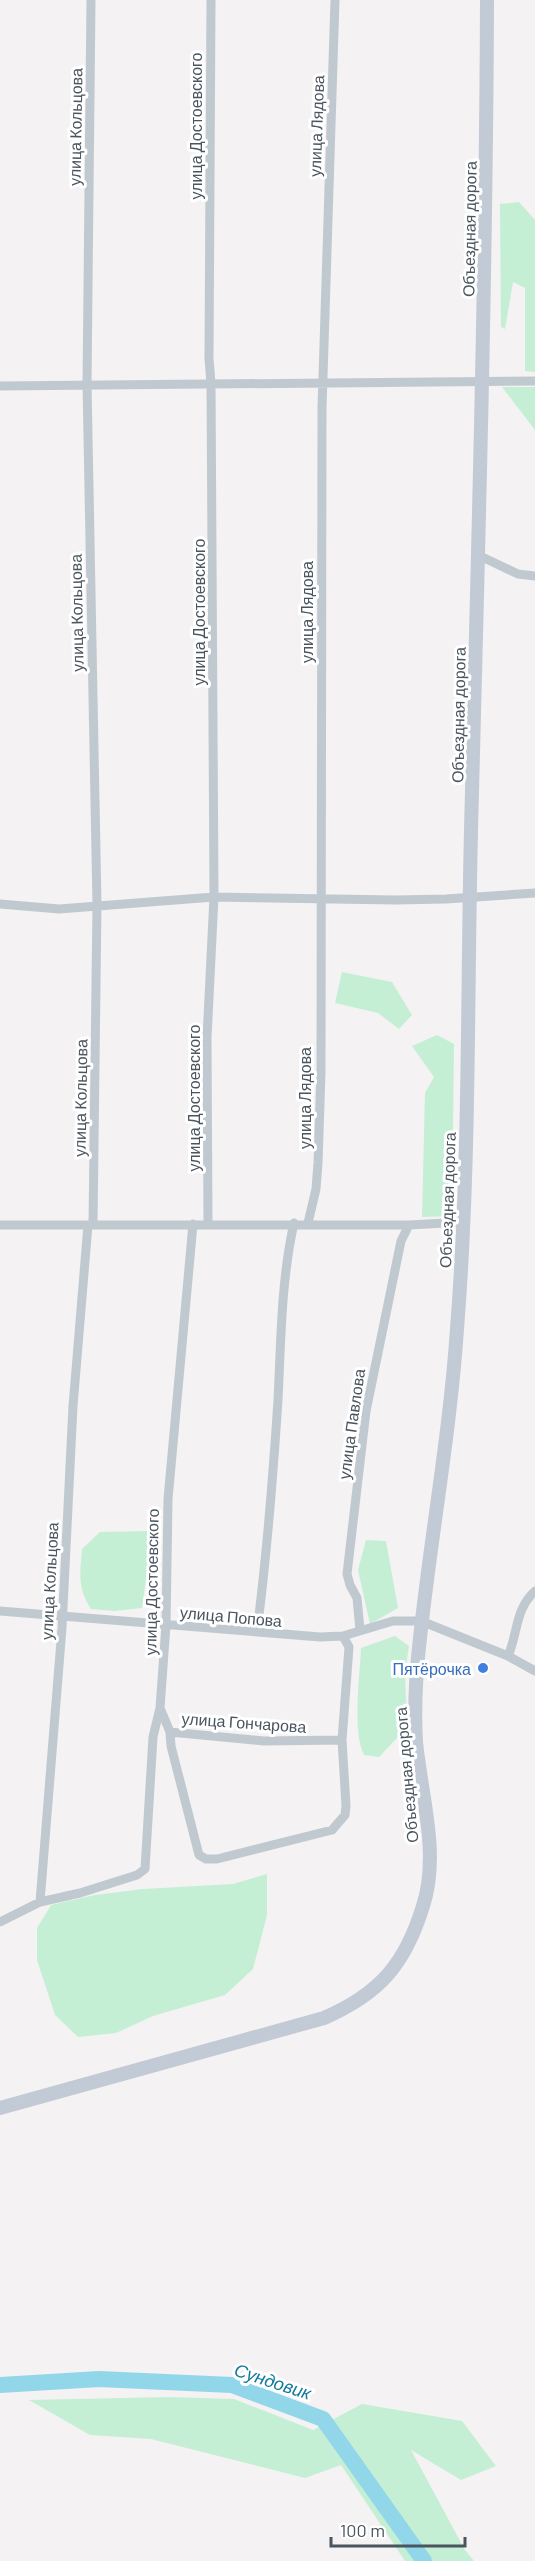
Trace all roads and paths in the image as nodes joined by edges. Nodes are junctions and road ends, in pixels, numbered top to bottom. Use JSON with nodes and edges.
{"nodes":[{"id":1,"x":91,"y":0,"type":"edge"},
{"id":2,"x":211,"y":0,"type":"edge"},
{"id":3,"x":334,"y":0,"type":"edge"},
{"id":4,"x":487,"y":0,"type":"edge"},
{"id":5,"x":482,"y":380,"type":"junction"},
{"id":6,"x":535,"y":381,"type":"edge"},
{"id":7,"x":323,"y":382,"type":"junction"},
{"id":8,"x":211,"y":383,"type":"junction"},
{"id":9,"x":87,"y":384,"type":"junction"},
{"id":10,"x":0,"y":386,"type":"edge"},
{"id":11,"x":478,"y":555,"type":"junction"},
{"id":12,"x":535,"y":576,"type":"edge"},
{"id":13,"x":535,"y":893,"type":"edge"},
{"id":14,"x":214,"y":897,"type":"junction"},
{"id":15,"x":470,"y":897,"type":"junction"},
{"id":16,"x":322,"y":898,"type":"junction"},
{"id":17,"x":0,"y":904,"type":"edge"},
{"id":18,"x":97,"y":905,"type":"junction"},
{"id":19,"x":464,"y":1222,"type":"junction"},
{"id":20,"x":294,"y":1223,"type":"junction"},
{"id":21,"x":308,"y":1223,"type":"junction"},
{"id":22,"x":193,"y":1224,"type":"junction"},
{"id":23,"x":208,"y":1224,"type":"junction"},
{"id":24,"x":91,"y":1225,"type":"junction"},
{"id":25,"x":409,"y":1225,"type":"junction"},
{"id":26,"x":0,"y":1226,"type":"edge"},
{"id":27,"x":535,"y":1591,"type":"edge"},
{"id":28,"x":0,"y":1611,"type":"edge"},
{"id":29,"x":63,"y":1616,"type":"junction"},
{"id":30,"x":422,"y":1621,"type":"junction"},
{"id":31,"x":166,"y":1625,"type":"junction"},
{"id":32,"x":360,"y":1630,"type":"junction"},
{"id":33,"x":257,"y":1631,"type":"junction"},
{"id":34,"x":343,"y":1636,"type":"junction"},
{"id":35,"x":508,"y":1656,"type":"junction"},
{"id":36,"x":535,"y":1671,"type":"edge"},
{"id":37,"x":160,"y":1708,"type":"junction"},
{"id":38,"x":170,"y":1732,"type":"junction"},
{"id":39,"x":342,"y":1740,"type":"junction"},
{"id":40,"x":40,"y":1902,"type":"junction"},
{"id":41,"x":0,"y":1922,"type":"edge"},
{"id":42,"x":0,"y":2108,"type":"edge"}],
"edges":[{"from":1,"to":9,"type":"street","name":"улица Кольцова"},
{"from":2,"to":8,"type":"street","name":"улица Достоевского"},
{"from":3,"to":7,"type":"street","name":"улица Лядова"},
{"from":4,"to":5,"type":"main road","name":"Объездная дорога"},
{"from":5,"to":6,"type":"street"},
{"from":5,"to":7,"type":"street"},
{"from":5,"to":11,"type":"main road","name":"Объездная дорога"},
{"from":7,"to":8,"type":"street"},
{"from":7,"to":16,"type":"street","name":"улица Лядова"},
{"from":8,"to":9,"type":"street"},
{"from":8,"to":14,"type":"street","name":"улица Достоевского"},
{"from":9,"to":10,"type":"street"},
{"from":9,"to":18,"type":"street","name":"улица Кольцова"},
{"from":11,"to":12,"type":"street"},
{"from":11,"to":15,"type":"main road","name":"Объездная дорога"},
{"from":13,"to":15,"type":"street"},
{"from":14,"to":16,"type":"street"},
{"from":14,"to":18,"type":"street"},
{"from":14,"to":23,"type":"street","name":"улица Достоевского"},
{"from":15,"to":16,"type":"street"},
{"from":15,"to":19,"type":"main road","name":"Объездная дорога"},
{"from":16,"to":21,"type":"street","name":"улица Лядова"},
{"from":17,"to":18,"type":"street"},
{"from":18,"to":24,"type":"street","name":"улица Кольцова"},
{"from":19,"to":25,"type":"street"},
{"from":19,"to":30,"type":"main road","name":"Объездная дорога"},
{"from":20,"to":21,"type":"street"},
{"from":20,"to":23,"type":"street"},
{"from":20,"to":33,"type":"street"},
{"from":21,"to":25,"type":"street"},
{"from":22,"to":23,"type":"street"},
{"from":22,"to":24,"type":"street"},
{"from":22,"to":31,"type":"street","name":"улица Достоевского"},
{"from":24,"to":26,"type":"street"},
{"from":24,"to":29,"type":"street","name":"улица Кольцова"},
{"from":25,"to":32,"type":"street","name":"улица Павлова"},
{"from":27,"to":35,"type":"street"},
{"from":28,"to":29,"type":"street","name":"улица Попова"},
{"from":29,"to":31,"type":"street","name":"улица Попова"},
{"from":29,"to":40,"type":"street","name":"улица Кольцова"},
{"from":30,"to":32,"type":"street","name":"улица Попова"},
{"from":30,"to":35,"type":"street"},
{"from":30,"to":42,"type":"main road","name":"Объездная дорога"},
{"from":31,"to":33,"type":"street","name":"улица Попова"},
{"from":31,"to":37,"type":"street","name":"улица Достоевского"},
{"from":32,"to":34,"type":"street","name":"улица Попова"},
{"from":33,"to":34,"type":"street","name":"улица Попова"},
{"from":34,"to":39,"type":"street"},
{"from":35,"to":36,"type":"street"},
{"from":37,"to":38,"type":"street","name":"улица Гончарова"},
{"from":37,"to":40,"type":"street","name":"улица Достоевского"},
{"from":38,"to":39,"type":"street","name":"улица Гончарова"},
{"from":38,"to":39,"type":"street"},
{"from":40,"to":41,"type":"street"}]}
